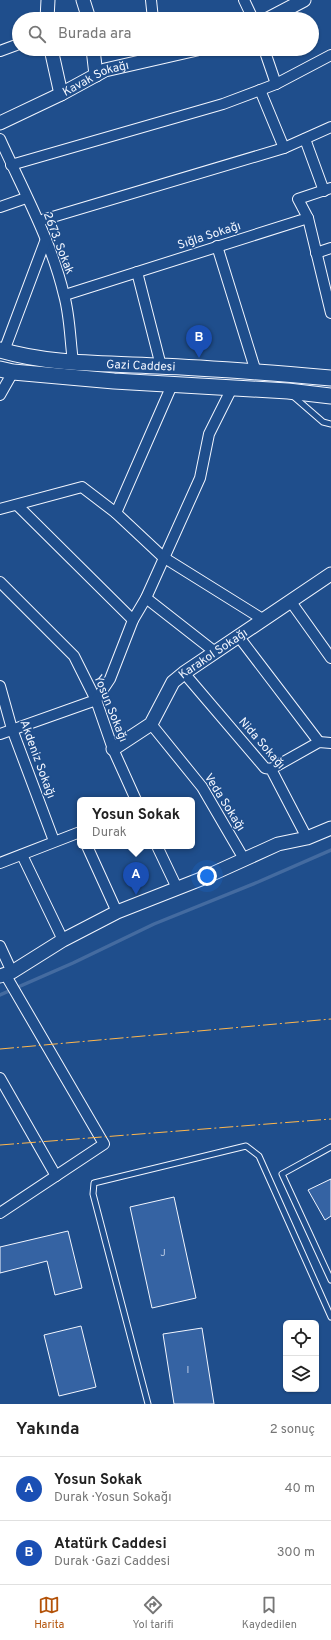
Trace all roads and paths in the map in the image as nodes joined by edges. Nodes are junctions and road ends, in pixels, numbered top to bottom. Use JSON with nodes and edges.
{"nodes":[{"id":1,"x":48,"y":0,"type":"edge"},
{"id":2,"x":82,"y":0,"type":"edge"},
{"id":3,"x":151,"y":0,"type":"edge"},
{"id":4,"x":244,"y":0,"type":"edge"},
{"id":5,"x":304,"y":0,"type":"edge"},
{"id":6,"x":47,"y":12,"type":"edge"},
{"id":7,"x":86,"y":12,"type":"edge"},
{"id":8,"x":152,"y":12,"type":"edge"},
{"id":9,"x":250,"y":12,"type":"edge"},
{"id":10,"x":281,"y":12,"type":"edge"},
{"id":11,"x":12,"y":47,"type":"edge"},
{"id":12,"x":0,"y":51,"type":"edge"},
{"id":13,"x":331,"y":55,"type":"edge"},
{"id":14,"x":53,"y":56,"type":"edge"},
{"id":15,"x":94,"y":56,"type":"edge"},
{"id":16,"x":150,"y":56,"type":"edge"},
{"id":17,"x":266,"y":56,"type":"edge"},
{"id":18,"x":96,"y":74,"type":"junction"},
{"id":19,"x":276,"y":84,"type":"junction"},
{"id":20,"x":260,"y":90,"type":"junction"},
{"id":21,"x":61,"y":94,"type":"junction"},
{"id":22,"x":0,"y":123,"type":"edge"},
{"id":23,"x":331,"y":127,"type":"edge"},
{"id":24,"x":0,"y":139,"type":"edge"},
{"id":25,"x":305,"y":139,"type":"junction"},
{"id":26,"x":284,"y":148,"type":"junction"},
{"id":27,"x":11,"y":165,"type":"junction"},
{"id":28,"x":328,"y":189,"type":"edge"},
{"id":29,"x":26,"y":198,"type":"junction"},
{"id":30,"x":0,"y":207,"type":"edge"},
{"id":31,"x":308,"y":218,"type":"junction"},
{"id":32,"x":39,"y":221,"type":"junction"},
{"id":33,"x":46,"y":239,"type":"junction"},
{"id":34,"x":217,"y":246,"type":"junction"},
{"id":35,"x":331,"y":248,"type":"edge"},
{"id":36,"x":316,"y":253,"type":"junction"},
{"id":37,"x":137,"y":272,"type":"junction"},
{"id":38,"x":64,"y":295,"type":"junction"},
{"id":39,"x":331,"y":313,"type":"edge"},
{"id":40,"x":2,"y":350,"type":"edge"},
{"id":41,"x":73,"y":362,"type":"junction"},
{"id":42,"x":161,"y":366,"type":"junction"},
{"id":43,"x":7,"y":370,"type":"edge"},
{"id":44,"x":256,"y":372,"type":"junction"},
{"id":45,"x":331,"y":378,"type":"edge"},
{"id":46,"x":172,"y":385,"type":"junction"},
{"id":47,"x":232,"y":388,"type":"junction"},
{"id":48,"x":288,"y":391,"type":"junction"},
{"id":49,"x":0,"y":395,"type":"edge"},
{"id":50,"x":331,"y":396,"type":"edge"},
{"id":51,"x":331,"y":424,"type":"edge"},
{"id":52,"x":17,"y":505,"type":"junction"},
{"id":53,"x":0,"y":509,"type":"edge"},
{"id":54,"x":116,"y":513,"type":"junction"},
{"id":55,"x":163,"y":557,"type":"junction"},
{"id":56,"x":330,"y":578,"type":"edge"},
{"id":57,"x":0,"y":582,"type":"edge"},
{"id":58,"x":146,"y":598,"type":"junction"},
{"id":59,"x":291,"y":602,"type":"junction"},
{"id":60,"x":133,"y":620,"type":"junction"},
{"id":61,"x":264,"y":620,"type":"junction"},
{"id":62,"x":239,"y":637,"type":"junction"},
{"id":63,"x":215,"y":652,"type":"junction"},
{"id":64,"x":331,"y":658,"type":"edge"},
{"id":65,"x":184,"y":673,"type":"junction"},
{"id":66,"x":0,"y":686,"type":"edge"},
{"id":67,"x":96,"y":700,"type":"junction"},
{"id":68,"x":150,"y":724,"type":"junction"},
{"id":69,"x":12,"y":729,"type":"junction"},
{"id":70,"x":0,"y":734,"type":"edge"},
{"id":71,"x":319,"y":742,"type":"junction"},
{"id":72,"x":331,"y":743,"type":"edge"},
{"id":73,"x":113,"y":749,"type":"junction"},
{"id":74,"x":270,"y":769,"type":"junction"},
{"id":75,"x":135,"y":797,"type":"edge"},
{"id":76,"x":331,"y":828,"type":"edge"},
{"id":77,"x":77,"y":833,"type":"edge"},
{"id":78,"x":307,"y":838,"type":"junction"},
{"id":79,"x":54,"y":841,"type":"junction"},
{"id":80,"x":88,"y":849,"type":"edge"},
{"id":81,"x":158,"y":849,"type":"edge"},
{"id":82,"x":22,"y":855,"type":"junction"},
{"id":83,"x":244,"y":859,"type":"junction"},
{"id":84,"x":0,"y":863,"type":"edge"},
{"id":85,"x":177,"y":888,"type":"junction"},
{"id":86,"x":117,"y":912,"type":"junction"},
{"id":87,"x":63,"y":940,"type":"junction"},
{"id":88,"x":0,"y":946,"type":"edge"},
{"id":89,"x":6,"y":975,"type":"edge"},
{"id":90,"x":0,"y":1078,"type":"edge"},
{"id":91,"x":331,"y":1147,"type":"edge"},
{"id":92,"x":56,"y":1176,"type":"junction"},
{"id":93,"x":0,"y":1213,"type":"edge"},
{"id":94,"x":331,"y":1280,"type":"edge"},
{"id":95,"x":331,"y":1317,"type":"edge"},
{"id":96,"x":148,"y":1404,"type":"edge"}],
"edges":[{"from":1,"to":6,"type":"street"},
{"from":2,"to":7,"type":"street"},
{"from":3,"to":8,"type":"street"},
{"from":4,"to":9,"type":"street"},
{"from":5,"to":10,"type":"street"},
{"from":11,"to":12,"type":"street"},
{"from":13,"to":19,"type":"street"},
{"from":14,"to":21,"type":"street"},
{"from":15,"to":18,"type":"street"},
{"from":16,"to":18,"type":"street","name":"Kavak Sokağı"},
{"from":17,"to":19,"type":"street"},
{"from":18,"to":21,"type":"street","name":"Kavak Sokağı"},
{"from":19,"to":20,"type":"street"},
{"from":20,"to":26,"type":"street"},
{"from":20,"to":27,"type":"street"},
{"from":21,"to":22,"type":"street","name":"Kavak Sokağı"},
{"from":23,"to":25,"type":"street"},
{"from":24,"to":27,"type":"street","name":"2673. Sokak"},
{"from":25,"to":26,"type":"street"},
{"from":25,"to":28,"type":"street"},
{"from":26,"to":32,"type":"street"},
{"from":27,"to":29,"type":"street","name":"2673. Sokak"},
{"from":28,"to":31,"type":"street"},
{"from":29,"to":30,"type":"street"},
{"from":29,"to":32,"type":"street","name":"2673. Sokak"},
{"from":31,"to":34,"type":"street","name":"Sığla Sokağı"},
{"from":31,"to":36,"type":"street"},
{"from":32,"to":33,"type":"street","name":"2673. Sokak"},
{"from":33,"to":38,"type":"street","name":"2673. Sokak"},
{"from":33,"to":40,"type":"street"},
{"from":34,"to":37,"type":"street","name":"Sığla Sokağı"},
{"from":34,"to":44,"type":"street"},
{"from":35,"to":36,"type":"street"},
{"from":36,"to":39,"type":"street"},
{"from":37,"to":38,"type":"street","name":"Sığla Sokağı"},
{"from":37,"to":42,"type":"street"},
{"from":38,"to":41,"type":"street","name":"2673. Sokak"},
{"from":40,"to":41,"type":"main road","name":"Gazi Caddesi"},
{"from":41,"to":42,"type":"main road","name":"Gazi Caddesi"},
{"from":42,"to":44,"type":"main road","name":"Gazi Caddesi"},
{"from":43,"to":46,"type":"main road","name":"Gazi Caddesi"},
{"from":43,"to":49,"type":"street"},
{"from":44,"to":45,"type":"main road","name":"Gazi Caddesi"},
{"from":46,"to":47,"type":"main road","name":"Gazi Caddesi"},
{"from":46,"to":54,"type":"street"},
{"from":47,"to":48,"type":"main road","name":"Gazi Caddesi"},
{"from":47,"to":55,"type":"street"},
{"from":48,"to":50,"type":"main road","name":"Gazi Caddesi"},
{"from":48,"to":51,"type":"lane"},
{"from":52,"to":53,"type":"street"},
{"from":52,"to":54,"type":"street"},
{"from":52,"to":60,"type":"street"},
{"from":54,"to":55,"type":"street"},
{"from":55,"to":58,"type":"street"},
{"from":55,"to":61,"type":"street"},
{"from":56,"to":59,"type":"street","name":"Karakol Sokağı"},
{"from":57,"to":67,"type":"street","name":"Yosun Sokağı"},
{"from":58,"to":60,"type":"street"},
{"from":58,"to":63,"type":"street"},
{"from":59,"to":61,"type":"street","name":"Karakol Sokağı"},
{"from":59,"to":64,"type":"street"},
{"from":60,"to":67,"type":"street"},
{"from":61,"to":62,"type":"street","name":"Karakol Sokağı"},
{"from":62,"to":63,"type":"street","name":"Karakol Sokağı"},
{"from":62,"to":71,"type":"street"},
{"from":63,"to":65,"type":"street","name":"Karakol Sokağı"},
{"from":65,"to":68,"type":"street","name":"Karakol Sokağı"},
{"from":65,"to":74,"type":"street","name":"Nida Sokağı"},
{"from":66,"to":69,"type":"street","name":"Akdeniz Sokağı"},
{"from":67,"to":69,"type":"street"},
{"from":67,"to":73,"type":"street","name":"Yosun Sokağı"},
{"from":68,"to":73,"type":"street","name":"Karakol Sokağı"},
{"from":68,"to":83,"type":"street","name":"Veda Sokağı"},
{"from":69,"to":70,"type":"street"},
{"from":69,"to":79,"type":"street","name":"Akdeniz Sokağı"},
{"from":71,"to":72,"type":"street"},
{"from":71,"to":74,"type":"street"},
{"from":73,"to":75,"type":"street","name":"Yosun Sokağı"},
{"from":74,"to":78,"type":"street","name":"Nida Sokağı"},
{"from":76,"to":78,"type":"street"},
{"from":77,"to":79,"type":"street"},
{"from":78,"to":83,"type":"street"},
{"from":79,"to":82,"type":"street"},
{"from":80,"to":86,"type":"street"},
{"from":81,"to":85,"type":"street"},
{"from":82,"to":84,"type":"street"},
{"from":82,"to":87,"type":"street"},
{"from":83,"to":85,"type":"street"},
{"from":85,"to":86,"type":"street"},
{"from":86,"to":87,"type":"street"},
{"from":87,"to":89,"type":"street"},
{"from":88,"to":89,"type":"street"},
{"from":89,"to":92,"type":"street"},
{"from":90,"to":92,"type":"street"},
{"from":91,"to":94,"type":"lane"},
{"from":92,"to":93,"type":"street"},
{"from":95,"to":96,"type":"lane"}]}
